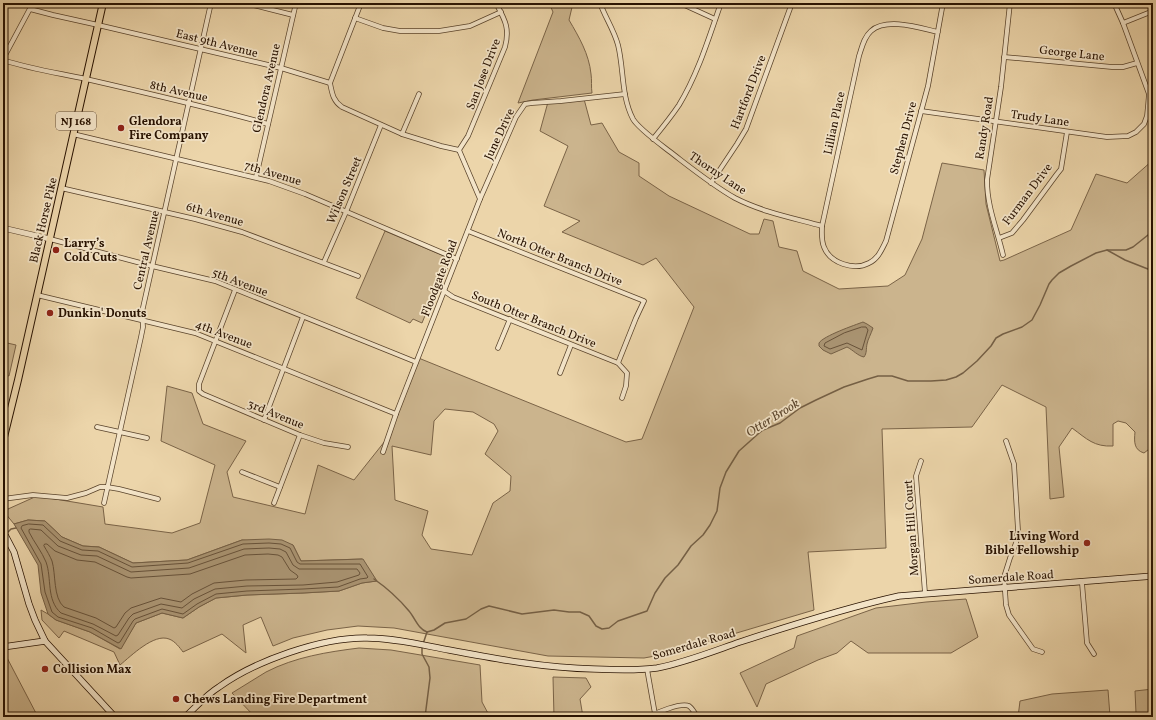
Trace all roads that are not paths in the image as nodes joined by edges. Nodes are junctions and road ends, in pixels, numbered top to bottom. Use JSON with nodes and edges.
{"nodes":[{"id":1,"x":33,"y":3,"type":"edge"},
{"id":2,"x":103,"y":3,"type":"edge"},
{"id":3,"x":211,"y":3,"type":"edge"},
{"id":4,"x":245,"y":3,"type":"edge"},
{"id":5,"x":296,"y":3,"type":"edge"},
{"id":6,"x":361,"y":3,"type":"edge"},
{"id":7,"x":496,"y":3,"type":"edge"},
{"id":8,"x":600,"y":3,"type":"edge"},
{"id":9,"x":680,"y":3,"type":"edge"},
{"id":10,"x":721,"y":3,"type":"edge"},
{"id":11,"x":792,"y":3,"type":"edge"},
{"id":12,"x":943,"y":3,"type":"edge"},
{"id":13,"x":1010,"y":3,"type":"edge"},
{"id":14,"x":1114,"y":3,"type":"edge"},
{"id":15,"x":30,"y":9,"type":"junction"},
{"id":16,"x":1153,"y":10,"type":"edge"},
{"id":17,"x":501,"y":12,"type":"junction"},
{"id":18,"x":293,"y":15,"type":"junction"},
{"id":19,"x":355,"y":18,"type":"junction"},
{"id":20,"x":715,"y":19,"type":"junction"},
{"id":21,"x":1122,"y":23,"type":"junction"},
{"id":22,"x":98,"y":24,"type":"junction"},
{"id":23,"x":938,"y":32,"type":"junction"},
{"id":24,"x":201,"y":49,"type":"junction"},
{"id":25,"x":1004,"y":57,"type":"junction"},
{"id":26,"x":3,"y":59,"type":"edge"},
{"id":27,"x":1137,"y":63,"type":"junction"},
{"id":28,"x":281,"y":68,"type":"junction"},
{"id":29,"x":86,"y":79,"type":"junction"},
{"id":30,"x":330,"y":83,"type":"junction"},
{"id":31,"x":419,"y":94,"type":"dead end"},
{"id":32,"x":625,"y":94,"type":"junction"},
{"id":33,"x":188,"y":104,"type":"junction"},
{"id":34,"x":921,"y":111,"type":"junction"},
{"id":35,"x":995,"y":122,"type":"junction"},
{"id":36,"x":268,"y":124,"type":"junction"},
{"id":37,"x":381,"y":125,"type":"junction"},
{"id":38,"x":1067,"y":132,"type":"junction"},
{"id":39,"x":73,"y":134,"type":"junction"},
{"id":40,"x":402,"y":134,"type":"junction"},
{"id":41,"x":653,"y":139,"type":"junction"},
{"id":42,"x":459,"y":150,"type":"junction"},
{"id":43,"x":176,"y":158,"type":"junction"},
{"id":44,"x":256,"y":177,"type":"junction"},
{"id":45,"x":711,"y":183,"type":"junction"},
{"id":46,"x":62,"y":188,"type":"junction"},
{"id":47,"x":480,"y":199,"type":"junction"},
{"id":48,"x":165,"y":211,"type":"junction"},
{"id":49,"x":346,"y":212,"type":"junction"},
{"id":50,"x":822,"y":226,"type":"junction"},
{"id":51,"x":3,"y":228,"type":"edge"},
{"id":52,"x":468,"y":230,"type":"junction"},
{"id":53,"x":999,"y":238,"type":"junction"},
{"id":54,"x":50,"y":239,"type":"junction"},
{"id":55,"x":1003,"y":255,"type":"dead end"},
{"id":56,"x":457,"y":259,"type":"junction"},
{"id":57,"x":324,"y":262,"type":"junction"},
{"id":58,"x":152,"y":266,"type":"junction"},
{"id":59,"x":860,"y":266,"type":"joint"},
{"id":60,"x":358,"y":276,"type":"dead end"},
{"id":61,"x":235,"y":290,"type":"junction"},
{"id":62,"x":444,"y":291,"type":"junction"},
{"id":63,"x":38,"y":295,"type":"junction"},
{"id":64,"x":303,"y":317,"type":"junction"},
{"id":65,"x":142,"y":319,"type":"junction"},
{"id":66,"x":510,"y":319,"type":"junction"},
{"id":67,"x":215,"y":340,"type":"junction"},
{"id":68,"x":571,"y":345,"type":"junction"},
{"id":69,"x":498,"y":348,"type":"dead end"},
{"id":70,"x":416,"y":362,"type":"junction"},
{"id":71,"x":618,"y":363,"type":"junction"},
{"id":72,"x":283,"y":368,"type":"junction"},
{"id":73,"x":560,"y":373,"type":"dead end"},
{"id":74,"x":622,"y":398,"type":"dead end"},
{"id":75,"x":396,"y":414,"type":"junction"},
{"id":76,"x":264,"y":420,"type":"junction"},
{"id":77,"x":97,"y":427,"type":"dead end"},
{"id":78,"x":119,"y":433,"type":"junction"},
{"id":79,"x":300,"y":435,"type":"junction"},
{"id":80,"x":148,"y":438,"type":"dead end"},
{"id":81,"x":3,"y":441,"type":"edge"},
{"id":82,"x":1006,"y":441,"type":"dead end"},
{"id":83,"x":348,"y":448,"type":"dead end"},
{"id":84,"x":383,"y":452,"type":"dead end"},
{"id":85,"x":921,"y":461,"type":"dead end"},
{"id":86,"x":242,"y":472,"type":"dead end"},
{"id":87,"x":107,"y":487,"type":"junction"},
{"id":88,"x":280,"y":487,"type":"junction"},
{"id":89,"x":3,"y":499,"type":"edge"},
{"id":90,"x":158,"y":499,"type":"dead end"},
{"id":91,"x":104,"y":503,"type":"dead end"},
{"id":92,"x":274,"y":503,"type":"dead end"},
{"id":93,"x":3,"y":531,"type":"edge"},
{"id":94,"x":1153,"y":576,"type":"edge"},
{"id":95,"x":1082,"y":582,"type":"junction"},
{"id":96,"x":1005,"y":588,"type":"junction"},
{"id":97,"x":925,"y":593,"type":"junction"},
{"id":98,"x":45,"y":642,"type":"junction"},
{"id":99,"x":3,"y":647,"type":"edge"},
{"id":100,"x":1042,"y":652,"type":"dead end"},
{"id":101,"x":1094,"y":654,"type":"dead end"},
{"id":102,"x":647,"y":669,"type":"junction"},
{"id":103,"x":655,"y":714,"type":"junction"},
{"id":104,"x":115,"y":717,"type":"edge"},
{"id":105,"x":185,"y":717,"type":"edge"},
{"id":106,"x":648,"y":717,"type":"edge"},
{"id":107,"x":696,"y":717,"type":"edge"}],
"edges":[{"from":1,"to":15,"type":"street"},
{"from":2,"to":22,"type":"main road","name":"Black Horse Pike","number":"NJ 168"},
{"from":3,"to":24,"type":"street","name":"Central Avenue"},
{"from":4,"to":18,"type":"street"},
{"from":5,"to":18,"type":"street","name":"Glendora Avenue"},
{"from":6,"to":19,"type":"street"},
{"from":7,"to":17,"type":"street","name":"San Jose Drive"},
{"from":8,"to":32,"type":"street"},
{"from":9,"to":20,"type":"street"},
{"from":10,"to":20,"type":"street"},
{"from":11,"to":45,"type":"street","name":"Hartford Drive"},
{"from":12,"to":23,"type":"street","name":"Stephen Drive"},
{"from":13,"to":25,"type":"street","name":"Randy Road"},
{"from":14,"to":21,"type":"street"},
{"from":15,"to":22,"type":"street","name":"East 9th Avenue"},
{"from":15,"to":26,"type":"street"},
{"from":16,"to":21,"type":"street"},
{"from":17,"to":19,"type":"street"},
{"from":17,"to":42,"type":"street","name":"San Jose Drive"},
{"from":18,"to":28,"type":"street","name":"Glendora Avenue"},
{"from":19,"to":30,"type":"street"},
{"from":20,"to":41,"type":"street"},
{"from":21,"to":27,"type":"street"},
{"from":22,"to":24,"type":"street","name":"East 9th Avenue"},
{"from":22,"to":29,"type":"main road","name":"Black Horse Pike","number":"NJ 168"},
{"from":23,"to":34,"type":"street","name":"Stephen Drive"},
{"from":23,"to":50,"type":"street","name":"Lillian Place"},
{"from":24,"to":28,"type":"street","name":"East 9th Avenue"},
{"from":24,"to":33,"type":"street","name":"Central Avenue"},
{"from":25,"to":27,"type":"street","name":"George Lane"},
{"from":25,"to":35,"type":"street","name":"Randy Road"},
{"from":26,"to":29,"type":"street","name":"8th Avenue"},
{"from":27,"to":38,"type":"street","name":"Trudy Lane"},
{"from":28,"to":30,"type":"street","name":"East 9th Avenue"},
{"from":28,"to":36,"type":"street","name":"Glendora Avenue"},
{"from":29,"to":33,"type":"street","name":"8th Avenue"},
{"from":29,"to":39,"type":"main road","name":"Black Horse Pike","number":"NJ 168"},
{"from":30,"to":37,"type":"street"},
{"from":31,"to":40,"type":"street"},
{"from":32,"to":41,"type":"street","name":"Thorny Lane"},
{"from":32,"to":47,"type":"street","name":"June Drive"},
{"from":33,"to":36,"type":"street","name":"8th Avenue"},
{"from":33,"to":43,"type":"street","name":"Central Avenue"},
{"from":34,"to":35,"type":"street","name":"Trudy Lane"},
{"from":34,"to":59,"type":"street","name":"Stephen Drive"},
{"from":35,"to":38,"type":"street","name":"Trudy Lane"},
{"from":35,"to":53,"type":"street","name":"Randy Road"},
{"from":36,"to":44,"type":"street","name":"Glendora Avenue"},
{"from":37,"to":40,"type":"street"},
{"from":37,"to":49,"type":"street","name":"Wilson Street"},
{"from":38,"to":53,"type":"street","name":"Furman Drive"},
{"from":39,"to":43,"type":"street","name":"7th Avenue"},
{"from":39,"to":46,"type":"main road","name":"Black Horse Pike","number":"NJ 168"},
{"from":40,"to":42,"type":"street"},
{"from":41,"to":45,"type":"street","name":"Thorny Lane"},
{"from":42,"to":47,"type":"street"},
{"from":43,"to":44,"type":"street","name":"7th Avenue"},
{"from":43,"to":48,"type":"street","name":"Central Avenue"},
{"from":44,"to":49,"type":"street","name":"7th Avenue"},
{"from":45,"to":50,"type":"street","name":"Thorny Lane"},
{"from":46,"to":48,"type":"street","name":"6th Avenue"},
{"from":46,"to":54,"type":"main road","name":"Black Horse Pike","number":"NJ 168"},
{"from":47,"to":52,"type":"street","name":"Floodgate Road"},
{"from":48,"to":57,"type":"street","name":"6th Avenue"},
{"from":48,"to":58,"type":"street","name":"Central Avenue"},
{"from":49,"to":56,"type":"street","name":"7th Avenue"},
{"from":49,"to":57,"type":"street","name":"Wilson Street"},
{"from":50,"to":59,"type":"street","name":"Lillian Place"},
{"from":51,"to":54,"type":"street"},
{"from":52,"to":56,"type":"street","name":"Floodgate Road"},
{"from":52,"to":71,"type":"street","name":"North Otter Branch Drive"},
{"from":53,"to":55,"type":"street","name":"Randy Road"},
{"from":54,"to":58,"type":"street","name":"5th Avenue"},
{"from":54,"to":63,"type":"main road","name":"Black Horse Pike","number":"NJ 168"},
{"from":56,"to":62,"type":"street","name":"Floodgate Road"},
{"from":57,"to":60,"type":"street","name":"6th Avenue"},
{"from":58,"to":61,"type":"street","name":"5th Avenue"},
{"from":58,"to":65,"type":"street","name":"Central Avenue"},
{"from":61,"to":64,"type":"street","name":"5th Avenue"},
{"from":61,"to":67,"type":"street"},
{"from":62,"to":66,"type":"street","name":"South Otter Branch Drive"},
{"from":62,"to":70,"type":"street","name":"Floodgate Road"},
{"from":63,"to":65,"type":"street","name":"4th Avenue"},
{"from":63,"to":81,"type":"main road","name":"Black Horse Pike","number":"NJ 168"},
{"from":64,"to":70,"type":"street","name":"5th Avenue"},
{"from":64,"to":72,"type":"street"},
{"from":65,"to":67,"type":"street","name":"4th Avenue"},
{"from":65,"to":78,"type":"street","name":"Central Avenue"},
{"from":66,"to":68,"type":"street","name":"South Otter Branch Drive"},
{"from":66,"to":69,"type":"street"},
{"from":67,"to":72,"type":"street","name":"4th Avenue"},
{"from":67,"to":76,"type":"street","name":"3rd Avenue"},
{"from":68,"to":71,"type":"street","name":"South Otter Branch Drive"},
{"from":68,"to":73,"type":"street"},
{"from":70,"to":75,"type":"street","name":"Floodgate Road"},
{"from":71,"to":74,"type":"street"},
{"from":72,"to":75,"type":"street","name":"4th Avenue"},
{"from":72,"to":76,"type":"street"},
{"from":75,"to":84,"type":"street","name":"Floodgate Road"},
{"from":76,"to":79,"type":"street","name":"3rd Avenue"},
{"from":77,"to":78,"type":"street"},
{"from":78,"to":80,"type":"street"},
{"from":78,"to":87,"type":"street","name":"Central Avenue"},
{"from":79,"to":83,"type":"street","name":"3rd Avenue"},
{"from":79,"to":88,"type":"street"},
{"from":82,"to":96,"type":"street"},
{"from":85,"to":97,"type":"street","name":"Morgan Hill Court"},
{"from":86,"to":88,"type":"street"},
{"from":87,"to":89,"type":"street"},
{"from":87,"to":90,"type":"street"},
{"from":87,"to":91,"type":"street","name":"Central Avenue"},
{"from":88,"to":92,"type":"street"},
{"from":93,"to":98,"type":"main road"},
{"from":94,"to":95,"type":"main road","name":"Somerdale Road"},
{"from":95,"to":96,"type":"main road","name":"Somerdale Road"},
{"from":95,"to":101,"type":"street"},
{"from":96,"to":97,"type":"main road","name":"Somerdale Road"},
{"from":96,"to":100,"type":"street"},
{"from":97,"to":102,"type":"main road","name":"Somerdale Road"},
{"from":98,"to":99,"type":"main road"},
{"from":98,"to":104,"type":"main road"},
{"from":102,"to":103,"type":"street"},
{"from":102,"to":105,"type":"main road","name":"Somerdale Road"},
{"from":103,"to":106,"type":"street"},
{"from":103,"to":107,"type":"street"}]}
